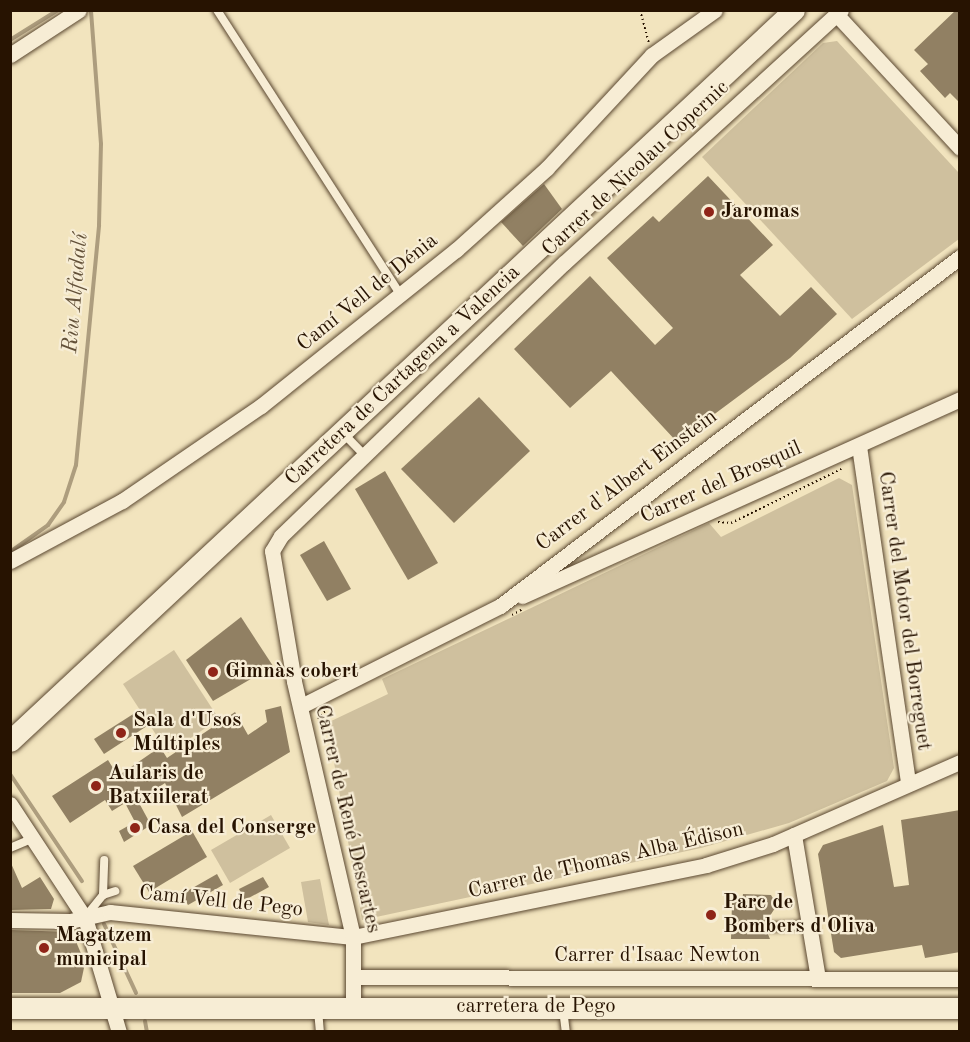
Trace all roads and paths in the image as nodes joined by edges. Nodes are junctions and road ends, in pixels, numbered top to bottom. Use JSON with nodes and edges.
{"nodes":[{"id":1,"x":79,"y":10,"type":"edge"},
{"id":2,"x":217,"y":10,"type":"edge"},
{"id":3,"x":640,"y":10,"type":"edge"},
{"id":4,"x":715,"y":10,"type":"edge"},
{"id":5,"x":794,"y":10,"type":"edge"},
{"id":6,"x":839,"y":13,"type":"edge"},
{"id":7,"x":652,"y":54,"type":"junction"},
{"id":8,"x":10,"y":55,"type":"edge"},
{"id":9,"x":960,"y":148,"type":"edge"},
{"id":10,"x":960,"y":257,"type":"edge"},
{"id":11,"x":400,"y":294,"type":"junction"},
{"id":12,"x":960,"y":399,"type":"edge"},
{"id":13,"x":343,"y":433,"type":"junction"},
{"id":14,"x":860,"y":452,"type":"junction"},
{"id":15,"x":365,"y":456,"type":"junction"},
{"id":16,"x":709,"y":521,"type":"dead end"},
{"id":17,"x":281,"y":536,"type":"joint"},
{"id":18,"x":10,"y":561,"type":"edge"},
{"id":19,"x":527,"y":608,"type":"dead end"},
{"id":20,"x":500,"y":613,"type":"junction"},
{"id":21,"x":301,"y":706,"type":"junction"},
{"id":22,"x":329,"y":707,"type":"dead end"},
{"id":23,"x":315,"y":726,"type":"dead end"},
{"id":24,"x":10,"y":741,"type":"edge"},
{"id":25,"x":960,"y":762,"type":"edge"},
{"id":26,"x":908,"y":783,"type":"junction"},
{"id":27,"x":10,"y":804,"type":"edge"},
{"id":28,"x":794,"y":835,"type":"junction"},
{"id":29,"x":33,"y":838,"type":"junction"},
{"id":30,"x":10,"y":848,"type":"edge"},
{"id":31,"x":104,"y":860,"type":"dead end"},
{"id":32,"x":115,"y":891,"type":"dead end"},
{"id":33,"x":103,"y":895,"type":"junction"},
{"id":34,"x":85,"y":918,"type":"junction"},
{"id":35,"x":10,"y":920,"type":"edge"},
{"id":36,"x":812,"y":925,"type":"junction"},
{"id":37,"x":770,"y":927,"type":"dead end"},
{"id":38,"x":353,"y":937,"type":"junction"},
{"id":39,"x":354,"y":977,"type":"junction"},
{"id":40,"x":818,"y":978,"type":"junction"},
{"id":41,"x":960,"y":978,"type":"edge"},
{"id":42,"x":10,"y":1008,"type":"edge"},
{"id":43,"x":112,"y":1008,"type":"junction"},
{"id":44,"x":353,"y":1008,"type":"junction"},
{"id":45,"x":563,"y":1008,"type":"junction"},
{"id":46,"x":960,"y":1008,"type":"edge"},
{"id":47,"x":318,"y":1009,"type":"junction"},
{"id":48,"x":119,"y":1032,"type":"edge"},
{"id":49,"x":320,"y":1032,"type":"edge"},
{"id":50,"x":566,"y":1032,"type":"edge"}],
"edges":[{"from":1,"to":8,"type":"street"},
{"from":2,"to":11,"type":"lane"},
{"from":3,"to":7,"type":"path"},
{"from":4,"to":7,"type":"street","name":"Camí Vell de Dénia"},
{"from":5,"to":13,"type":"main road","name":"Carretera de Cartagena a Valencia"},
{"from":6,"to":9,"type":"street"},
{"from":6,"to":15,"type":"street","name":"Carrer de Nicolau Copernic"},
{"from":7,"to":11,"type":"street","name":"Camí Vell de Dénia"},
{"from":10,"to":20,"type":"street","name":"Carrer d'Albert Einstein"},
{"from":11,"to":18,"type":"street","name":"Camí Vell de Dénia"},
{"from":12,"to":14,"type":"street","name":"Carrer del Brosquil"},
{"from":13,"to":15,"type":"lane"},
{"from":13,"to":24,"type":"main road","name":"Carretera de Cartagena a Valencia"},
{"from":14,"to":16,"type":"path"},
{"from":14,"to":20,"type":"street","name":"Carrer del Brosquil"},
{"from":14,"to":26,"type":"street","name":"Carrer del Motor del Borreguet"},
{"from":15,"to":17,"type":"street","name":"Carrer de Nicolau Copernic"},
{"from":17,"to":21,"type":"street","name":"Carrer de René Descartes"},
{"from":19,"to":20,"type":"path"},
{"from":20,"to":21,"type":"street","name":"Carrer d'Albert Einstein"},
{"from":21,"to":38,"type":"street","name":"Carrer de René Descartes"},
{"from":22,"to":23,"type":"path"},
{"from":25,"to":26,"type":"street","name":"Carrer de Thomas Alba Édison"},
{"from":26,"to":28,"type":"street","name":"Carrer de Thomas Alba Édison"},
{"from":27,"to":29,"type":"street"},
{"from":28,"to":36,"type":"street"},
{"from":28,"to":38,"type":"street","name":"Carrer de Thomas Alba Édison"},
{"from":29,"to":30,"type":"lane"},
{"from":29,"to":34,"type":"street"},
{"from":31,"to":33,"type":"lane"},
{"from":32,"to":33,"type":"lane"},
{"from":33,"to":34,"type":"lane"},
{"from":34,"to":35,"type":"street","name":"Camí Vell de Pego"},
{"from":34,"to":38,"type":"street","name":"Camí Vell de Pego"},
{"from":34,"to":43,"type":"street"},
{"from":36,"to":37,"type":"lane"},
{"from":36,"to":40,"type":"street"},
{"from":38,"to":39,"type":"street","name":"Carrer de René Descartes"},
{"from":39,"to":40,"type":"street","name":"Carrer d'Isaac Newton"},
{"from":39,"to":44,"type":"street","name":"Carrer de René Descartes"},
{"from":40,"to":41,"type":"street","name":"Carrer d'Isaac Newton"},
{"from":42,"to":43,"type":"main road"},
{"from":43,"to":47,"type":"main road","name":"carretera de Pego"},
{"from":43,"to":48,"type":"street"},
{"from":44,"to":45,"type":"main road","name":"carretera de Pego"},
{"from":44,"to":47,"type":"main road","name":"carretera de Pego"},
{"from":45,"to":46,"type":"main road","name":"carretera de Pego"},
{"from":45,"to":50,"type":"lane"},
{"from":47,"to":49,"type":"lane"}]}
